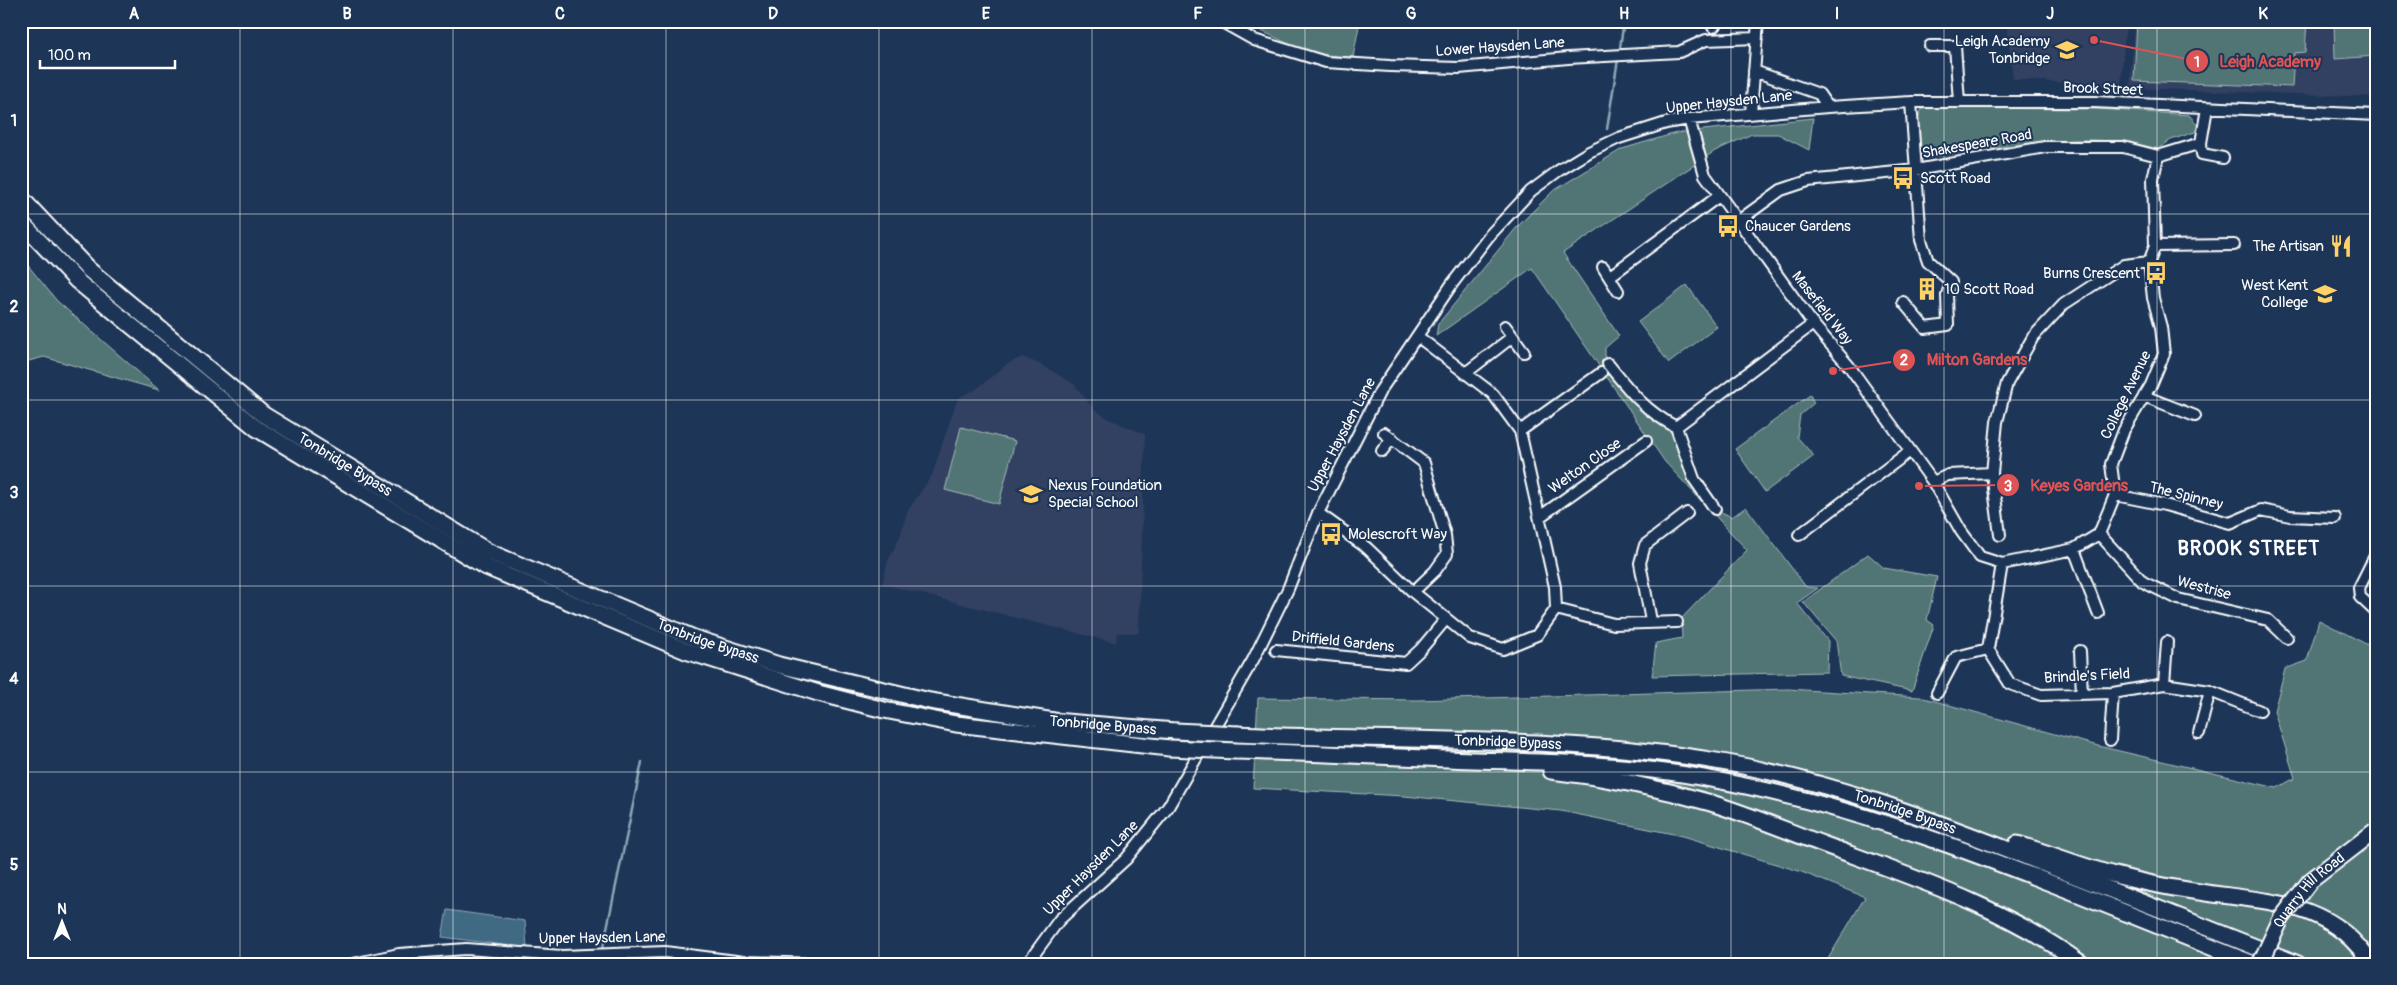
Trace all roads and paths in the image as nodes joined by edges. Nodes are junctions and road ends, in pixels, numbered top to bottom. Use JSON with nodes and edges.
{"nodes":[{"id":1,"x":1220,"y":21,"type":"edge"},
{"id":2,"x":1758,"y":21,"type":"edge"},
{"id":3,"x":1757,"y":38,"type":"junction"},
{"id":4,"x":1930,"y":46,"type":"dead end"},
{"id":5,"x":1754,"y":72,"type":"junction"},
{"id":6,"x":1911,"y":102,"type":"junction"},
{"id":7,"x":1959,"y":102,"type":"junction"},
{"id":8,"x":1828,"y":107,"type":"junction"},
{"id":9,"x":2207,"y":108,"type":"junction"},
{"id":10,"x":1751,"y":113,"type":"junction"},
{"id":11,"x":2376,"y":115,"type":"edge"},
{"id":12,"x":1689,"y":119,"type":"junction"},
{"id":13,"x":2202,"y":143,"type":"junction"},
{"id":14,"x":2158,"y":156,"type":"junction"},
{"id":15,"x":2223,"y":158,"type":"dead end"},
{"id":16,"x":1916,"y":170,"type":"junction"},
{"id":17,"x":1719,"y":196,"type":"junction"},
{"id":18,"x":21,"y":198,"type":"edge"},
{"id":19,"x":21,"y":222,"type":"edge"},
{"id":20,"x":1737,"y":222,"type":"junction"},
{"id":21,"x":2155,"y":246,"type":"junction"},
{"id":22,"x":2234,"y":246,"type":"dead end"},
{"id":23,"x":2149,"y":262,"type":"junction"},
{"id":24,"x":1602,"y":266,"type":"dead end"},
{"id":25,"x":1610,"y":276,"type":"junction"},
{"id":26,"x":1618,"y":291,"type":"dead end"},
{"id":27,"x":1903,"y":302,"type":"dead end"},
{"id":28,"x":1813,"y":324,"type":"junction"},
{"id":29,"x":1506,"y":326,"type":"dead end"},
{"id":30,"x":1417,"y":336,"type":"junction"},
{"id":31,"x":1512,"y":337,"type":"junction"},
{"id":32,"x":1524,"y":352,"type":"dead end"},
{"id":33,"x":1608,"y":364,"type":"dead end"},
{"id":34,"x":1467,"y":372,"type":"junction"},
{"id":35,"x":1601,"y":374,"type":"dead end"},
{"id":36,"x":2144,"y":396,"type":"junction"},
{"id":37,"x":2196,"y":416,"type":"dead end"},
{"id":38,"x":1676,"y":428,"type":"junction"},
{"id":39,"x":1520,"y":431,"type":"junction"},
{"id":40,"x":1646,"y":441,"type":"dead end"},
{"id":41,"x":1382,"y":451,"type":"dead end"},
{"id":42,"x":1910,"y":451,"type":"junction"},
{"id":43,"x":1992,"y":473,"type":"junction"},
{"id":44,"x":1933,"y":482,"type":"junction"},
{"id":45,"x":2115,"y":495,"type":"junction"},
{"id":46,"x":1715,"y":509,"type":"dead end"},
{"id":47,"x":1318,"y":513,"type":"junction"},
{"id":48,"x":1687,"y":513,"type":"dead end"},
{"id":49,"x":1541,"y":516,"type":"junction"},
{"id":50,"x":2335,"y":518,"type":"dead end"},
{"id":51,"x":2000,"y":534,"type":"dead end"},
{"id":52,"x":2099,"y":534,"type":"junction"},
{"id":53,"x":1799,"y":535,"type":"dead end"},
{"id":54,"x":2074,"y":549,"type":"junction"},
{"id":55,"x":2376,"y":554,"type":"edge"},
{"id":56,"x":2002,"y":564,"type":"junction"},
{"id":57,"x":1413,"y":592,"type":"junction"},
{"id":58,"x":1556,"y":609,"type":"junction"},
{"id":59,"x":2374,"y":610,"type":"dead end"},
{"id":60,"x":2098,"y":613,"type":"dead end"},
{"id":61,"x":1446,"y":619,"type":"junction"},
{"id":62,"x":1651,"y":621,"type":"junction"},
{"id":63,"x":1678,"y":622,"type":"dead end"},
{"id":64,"x":2287,"y":638,"type":"dead end"},
{"id":65,"x":2167,"y":642,"type":"dead end"},
{"id":66,"x":1988,"y":649,"type":"junction"},
{"id":67,"x":1276,"y":650,"type":"dead end"},
{"id":68,"x":2080,"y":651,"type":"dead end"},
{"id":69,"x":2164,"y":684,"type":"junction"},
{"id":70,"x":2210,"y":691,"type":"junction"},
{"id":71,"x":1937,"y":693,"type":"dead end"},
{"id":72,"x":2113,"y":693,"type":"junction"},
{"id":73,"x":2082,"y":694,"type":"junction"},
{"id":74,"x":2260,"y":711,"type":"dead end"},
{"id":75,"x":2199,"y":733,"type":"dead end"},
{"id":76,"x":2110,"y":740,"type":"dead end"},
{"id":77,"x":1428,"y":758,"type":"junction"},
{"id":78,"x":1946,"y":825,"type":"junction"},
{"id":79,"x":2375,"y":830,"type":"edge"},
{"id":80,"x":2371,"y":963,"type":"edge"},
{"id":81,"x":353,"y":964,"type":"edge"},
{"id":82,"x":822,"y":964,"type":"edge"},
{"id":83,"x":1027,"y":964,"type":"edge"},
{"id":84,"x":2082,"y":964,"type":"edge"},
{"id":85,"x":2254,"y":964,"type":"edge"},
{"id":86,"x":2260,"y":964,"type":"edge"},
{"id":87,"x":2298,"y":964,"type":"edge"}],
"edges":[{"from":1,"to":3,"type":"street","name":"Lower Haysden Lane"},
{"from":2,"to":3,"type":"street"},
{"from":3,"to":5,"type":"street"},
{"from":4,"to":7,"type":"street"},
{"from":5,"to":8,"type":"street"},
{"from":5,"to":10,"type":"street"},
{"from":6,"to":7,"type":"street","name":"Brook Street"},
{"from":6,"to":8,"type":"street","name":"Brook Street"},
{"from":6,"to":16,"type":"street"},
{"from":7,"to":9,"type":"street","name":"Brook Street"},
{"from":8,"to":10,"type":"street","name":"Upper Haysden Lane"},
{"from":9,"to":11,"type":"street","name":"Brook Street"},
{"from":9,"to":13,"type":"street"},
{"from":10,"to":12,"type":"street","name":"Upper Haysden Lane"},
{"from":12,"to":17,"type":"street","name":"Masefield Way"},
{"from":12,"to":30,"type":"street","name":"Upper Haysden Lane"},
{"from":13,"to":14,"type":"street"},
{"from":13,"to":15,"type":"street"},
{"from":14,"to":16,"type":"street","name":"Shakespeare Road"},
{"from":14,"to":21,"type":"street"},
{"from":16,"to":20,"type":"street","name":"Shakespeare Road"},
{"from":16,"to":27,"type":"street"},
{"from":17,"to":20,"type":"street","name":"Masefield Way"},
{"from":17,"to":25,"type":"street"},
{"from":18,"to":78,"type":"highway","name":"Tonbridge Bypass","bridge":true},
{"from":19,"to":77,"type":"highway","name":"Tonbridge Bypass","bridge":true},
{"from":20,"to":28,"type":"street","name":"Masefield Way"},
{"from":21,"to":22,"type":"street"},
{"from":21,"to":23,"type":"street"},
{"from":23,"to":36,"type":"street","name":"College Avenue"},
{"from":23,"to":43,"type":"street"},
{"from":24,"to":25,"type":"street"},
{"from":25,"to":26,"type":"street"},
{"from":28,"to":38,"type":"street"},
{"from":28,"to":42,"type":"street","name":"Masefield Way"},
{"from":29,"to":31,"type":"street"},
{"from":30,"to":34,"type":"street"},
{"from":30,"to":47,"type":"street","name":"Upper Haysden Lane"},
{"from":31,"to":32,"type":"street"},
{"from":31,"to":34,"type":"street"},
{"from":33,"to":38,"type":"street"},
{"from":34,"to":39,"type":"street"},
{"from":35,"to":39,"type":"street"},
{"from":36,"to":37,"type":"street"},
{"from":36,"to":45,"type":"street","name":"College Avenue"},
{"from":38,"to":46,"type":"street"},
{"from":39,"to":49,"type":"street"},
{"from":40,"to":49,"type":"street","name":"Welton Close"},
{"from":41,"to":57,"type":"street"},
{"from":42,"to":44,"type":"street","name":"Masefield Way"},
{"from":42,"to":53,"type":"street"},
{"from":43,"to":44,"type":"street"},
{"from":43,"to":51,"type":"street"},
{"from":44,"to":56,"type":"street"},
{"from":45,"to":50,"type":"street","name":"The Spinney"},
{"from":45,"to":52,"type":"street"},
{"from":47,"to":57,"type":"street"},
{"from":47,"to":83,"type":"street","name":"Upper Haysden Lane"},
{"from":48,"to":62,"type":"street"},
{"from":49,"to":58,"type":"street"},
{"from":52,"to":54,"type":"street"},
{"from":52,"to":64,"type":"street","name":"Westrise"},
{"from":54,"to":56,"type":"street"},
{"from":54,"to":60,"type":"street"},
{"from":55,"to":59,"type":"street"},
{"from":56,"to":66,"type":"street"},
{"from":57,"to":61,"type":"street"},
{"from":58,"to":61,"type":"street"},
{"from":58,"to":62,"type":"street"},
{"from":61,"to":67,"type":"street","name":"Driffield Gardens"},
{"from":62,"to":63,"type":"street"},
{"from":65,"to":69,"type":"street"},
{"from":66,"to":71,"type":"street"},
{"from":66,"to":73,"type":"street","name":"Brindle's Field"},
{"from":68,"to":73,"type":"street"},
{"from":69,"to":70,"type":"street","name":"Brindle's Field"},
{"from":69,"to":72,"type":"street","name":"Brindle's Field"},
{"from":70,"to":74,"type":"street","name":"Brindle's Field"},
{"from":70,"to":75,"type":"street"},
{"from":72,"to":73,"type":"street","name":"Brindle's Field"},
{"from":72,"to":76,"type":"street"},
{"from":77,"to":84,"type":"highway"},
{"from":77,"to":85,"type":"highway","name":"Tonbridge Bypass"},
{"from":78,"to":80,"type":"highway"},
{"from":78,"to":87,"type":"highway","name":"Tonbridge Bypass"},
{"from":79,"to":86,"type":"highway","name":"Quarry Hill Road","bridge":true},
{"from":81,"to":82,"type":"street","name":"Upper Haysden Lane"}]}
